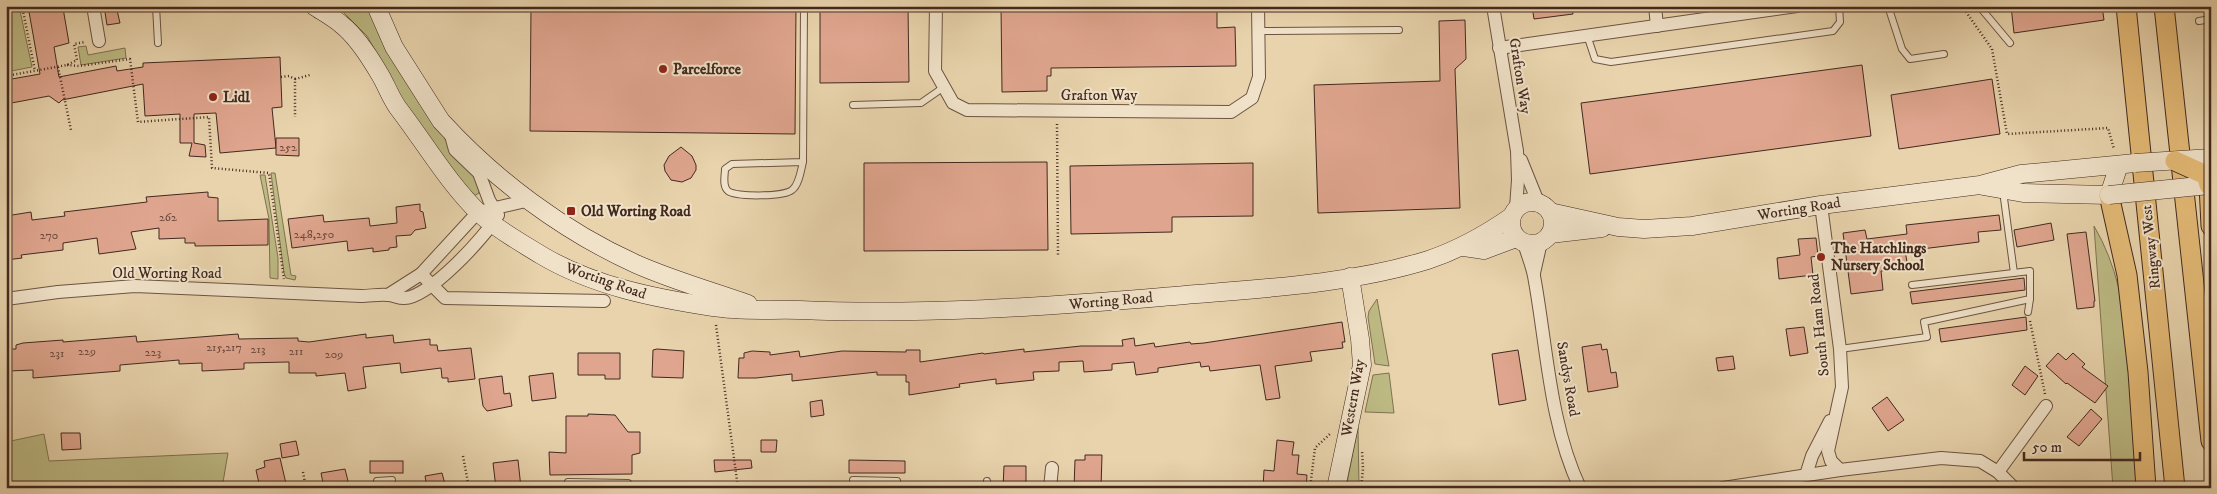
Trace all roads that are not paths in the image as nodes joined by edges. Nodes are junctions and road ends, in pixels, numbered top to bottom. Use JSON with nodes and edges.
{"nodes":[{"id":1,"x":93,"y":6,"type":"edge"},
{"id":2,"x":156,"y":6,"type":"edge"},
{"id":3,"x":314,"y":6,"type":"edge"},
{"id":4,"x":376,"y":6,"type":"edge"},
{"id":5,"x":804,"y":6,"type":"edge"},
{"id":6,"x":936,"y":6,"type":"edge"},
{"id":7,"x":1258,"y":6,"type":"edge"},
{"id":8,"x":1493,"y":6,"type":"edge"},
{"id":9,"x":1655,"y":6,"type":"edge"},
{"id":10,"x":1797,"y":6,"type":"edge"},
{"id":11,"x":1839,"y":6,"type":"edge"},
{"id":12,"x":1888,"y":6,"type":"edge"},
{"id":13,"x":1979,"y":6,"type":"edge"},
{"id":14,"x":2126,"y":6,"type":"edge"},
{"id":15,"x":2164,"y":6,"type":"edge"},
{"id":16,"x":2211,"y":20,"type":"edge"},
{"id":17,"x":2199,"y":21,"type":"dead end"},
{"id":18,"x":1657,"y":26,"type":"junction"},
{"id":19,"x":1399,"y":30,"type":"dead end"},
{"id":20,"x":1258,"y":31,"type":"junction"},
{"id":21,"x":1587,"y":35,"type":"junction"},
{"id":22,"x":99,"y":40,"type":"dead end"},
{"id":23,"x":158,"y":43,"type":"dead end"},
{"id":24,"x":2010,"y":43,"type":"dead end"},
{"id":25,"x":1499,"y":48,"type":"junction"},
{"id":26,"x":1944,"y":54,"type":"dead end"},
{"id":27,"x":944,"y":87,"type":"junction"},
{"id":28,"x":853,"y":105,"type":"dead end"},
{"id":29,"x":450,"y":132,"type":"junction"},
{"id":30,"x":1517,"y":151,"type":"junction"},
{"id":31,"x":2211,"y":158,"type":"edge"},
{"id":32,"x":2175,"y":161,"type":"junction"},
{"id":33,"x":803,"y":162,"type":"junction"},
{"id":34,"x":2119,"y":165,"type":"junction"},
{"id":35,"x":2002,"y":185,"type":"junction"},
{"id":36,"x":2210,"y":185,"type":"edge"},
{"id":37,"x":2110,"y":196,"type":"junction"},
{"id":38,"x":530,"y":200,"type":"junction"},
{"id":39,"x":1821,"y":205,"type":"junction"},
{"id":40,"x":1544,"y":207,"type":"junction"},
{"id":41,"x":1514,"y":213,"type":"junction"},
{"id":42,"x":488,"y":215,"type":"junction"},
{"id":43,"x":2211,"y":226,"type":"edge"},
{"id":44,"x":1618,"y":227,"type":"junction"},
{"id":45,"x":1533,"y":239,"type":"junction"},
{"id":46,"x":1458,"y":247,"type":"junction"},
{"id":47,"x":2014,"y":273,"type":"junction"},
{"id":48,"x":421,"y":274,"type":"junction"},
{"id":49,"x":1350,"y":277,"type":"junction"},
{"id":50,"x":431,"y":286,"type":"junction"},
{"id":51,"x":1912,"y":286,"type":"dead end"},
{"id":52,"x":388,"y":295,"type":"junction"},
{"id":53,"x":2030,"y":299,"type":"junction"},
{"id":54,"x":6,"y":300,"type":"edge"},
{"id":55,"x":604,"y":301,"type":"dead end"},
{"id":56,"x":759,"y":308,"type":"junction"},
{"id":57,"x":2028,"y":312,"type":"road end"},
{"id":58,"x":1840,"y":349,"type":"junction"},
{"id":59,"x":2049,"y":403,"type":"road end"},
{"id":60,"x":1836,"y":412,"type":"junction"},
{"id":61,"x":2211,"y":441,"type":"edge"},
{"id":62,"x":1052,"y":468,"type":"dead end"},
{"id":63,"x":1840,"y":470,"type":"junction"},
{"id":64,"x":1998,"y":472,"type":"junction"},
{"id":65,"x":392,"y":480,"type":"dead end"},
{"id":66,"x":853,"y":480,"type":"dead end"},
{"id":67,"x":1802,"y":480,"type":"edge"},
{"id":68,"x":377,"y":481,"type":"dead end"},
{"id":69,"x":897,"y":481,"type":"dead end"},
{"id":70,"x":568,"y":482,"type":"dead end"},
{"id":71,"x":386,"y":484,"type":"edge"},
{"id":72,"x":875,"y":484,"type":"edge"},
{"id":73,"x":629,"y":488,"type":"edge"},
{"id":74,"x":1050,"y":488,"type":"edge"},
{"id":75,"x":1336,"y":488,"type":"edge"},
{"id":76,"x":1580,"y":488,"type":"edge"},
{"id":77,"x":1723,"y":488,"type":"edge"},
{"id":78,"x":2014,"y":488,"type":"edge"},
{"id":79,"x":2146,"y":488,"type":"edge"},
{"id":80,"x":2175,"y":488,"type":"edge"}],
"edges":[{"from":1,"to":22,"type":"street"},
{"from":2,"to":23,"type":"lane"},
{"from":3,"to":42,"type":"street","name":"Worting Road"},
{"from":4,"to":29,"type":"street","name":"Worting Road"},
{"from":5,"to":33,"type":"lane"},
{"from":6,"to":27,"type":"street","name":"Grafton Way"},
{"from":7,"to":20,"type":"street","name":"Grafton Way"},
{"from":8,"to":25,"type":"street","name":"Grafton Way"},
{"from":9,"to":18,"type":"street"},
{"from":10,"to":18,"type":"street"},
{"from":11,"to":21,"type":"lane"},
{"from":12,"to":26,"type":"lane"},
{"from":13,"to":24,"type":"lane"},
{"from":14,"to":80,"type":"main road","name":"Ringway West"},
{"from":15,"to":61,"type":"main road"},
{"from":16,"to":17,"type":"lane"},
{"from":18,"to":21,"type":"street"},
{"from":19,"to":20,"type":"lane"},
{"from":20,"to":27,"type":"street","name":"Grafton Way"},
{"from":21,"to":25,"type":"street"},
{"from":25,"to":30,"type":"street","name":"Grafton Way"},
{"from":27,"to":28,"type":"lane"},
{"from":29,"to":38,"type":"street","name":"Worting Road"},
{"from":29,"to":42,"type":"street","name":"Worting Road"},
{"from":30,"to":40,"type":"street","name":"Grafton Way"},
{"from":30,"to":41,"type":"street","name":"Grafton Way"},
{"from":31,"to":32,"type":"street","name":"Worting Road","bridge":true},
{"from":32,"to":34,"type":"street","name":"Worting Road","bridge":true},
{"from":32,"to":36,"type":"main road","bridge":true},
{"from":33,"to":33,"type":"lane"},
{"from":34,"to":35,"type":"street","name":"Worting Road"},
{"from":34,"to":37,"type":"street"},
{"from":35,"to":37,"type":"street","name":"Worting Road"},
{"from":35,"to":39,"type":"street","name":"Worting Road"},
{"from":35,"to":47,"type":"lane"},
{"from":36,"to":37,"type":"street","name":"Worting Road","bridge":true},
{"from":36,"to":43,"type":"main road"},
{"from":37,"to":79,"type":"main road"},
{"from":38,"to":42,"type":"street"},
{"from":38,"to":56,"type":"street","name":"Worting Road"},
{"from":39,"to":44,"type":"street","name":"Worting Road"},
{"from":39,"to":58,"type":"street","name":"South Ham Road"},
{"from":40,"to":41,"type":"street"},
{"from":40,"to":44,"type":"street","name":"Worting Road"},
{"from":40,"to":45,"type":"street"},
{"from":41,"to":45,"type":"street"},
{"from":41,"to":46,"type":"street","name":"Worting Road"},
{"from":42,"to":48,"type":"street"},
{"from":42,"to":50,"type":"street","name":"Old Worting Road"},
{"from":42,"to":56,"type":"street","name":"Worting Road"},
{"from":44,"to":45,"type":"street","name":"Worting Road"},
{"from":45,"to":46,"type":"street","name":"Worting Road"},
{"from":45,"to":76,"type":"street","name":"Sandys Road"},
{"from":46,"to":49,"type":"street","name":"Worting Road"},
{"from":47,"to":51,"type":"lane"},
{"from":47,"to":53,"type":"lane"},
{"from":48,"to":50,"type":"street"},
{"from":48,"to":52,"type":"street"},
{"from":49,"to":56,"type":"street","name":"Worting Road"},
{"from":49,"to":75,"type":"street","name":"Western Way"},
{"from":50,"to":52,"type":"street","name":"Old Worting Road"},
{"from":50,"to":55,"type":"street"},
{"from":52,"to":54,"type":"street","name":"Old Worting Road"},
{"from":53,"to":57,"type":"lane"},
{"from":53,"to":58,"type":"lane"},
{"from":58,"to":60,"type":"street","name":"South Ham Road"},
{"from":59,"to":64,"type":"street"},
{"from":60,"to":63,"type":"street","name":"South Ham Road"},
{"from":60,"to":67,"type":"street","name":"South Ham Road"},
{"from":62,"to":74,"type":"street"},
{"from":63,"to":64,"type":"street"},
{"from":63,"to":67,"type":"street"},
{"from":64,"to":78,"type":"street"},
{"from":65,"to":71,"type":"lane"},
{"from":66,"to":72,"type":"lane"},
{"from":67,"to":77,"type":"street"},
{"from":68,"to":71,"type":"lane"},
{"from":69,"to":72,"type":"lane"},
{"from":70,"to":73,"type":"lane"}]}
